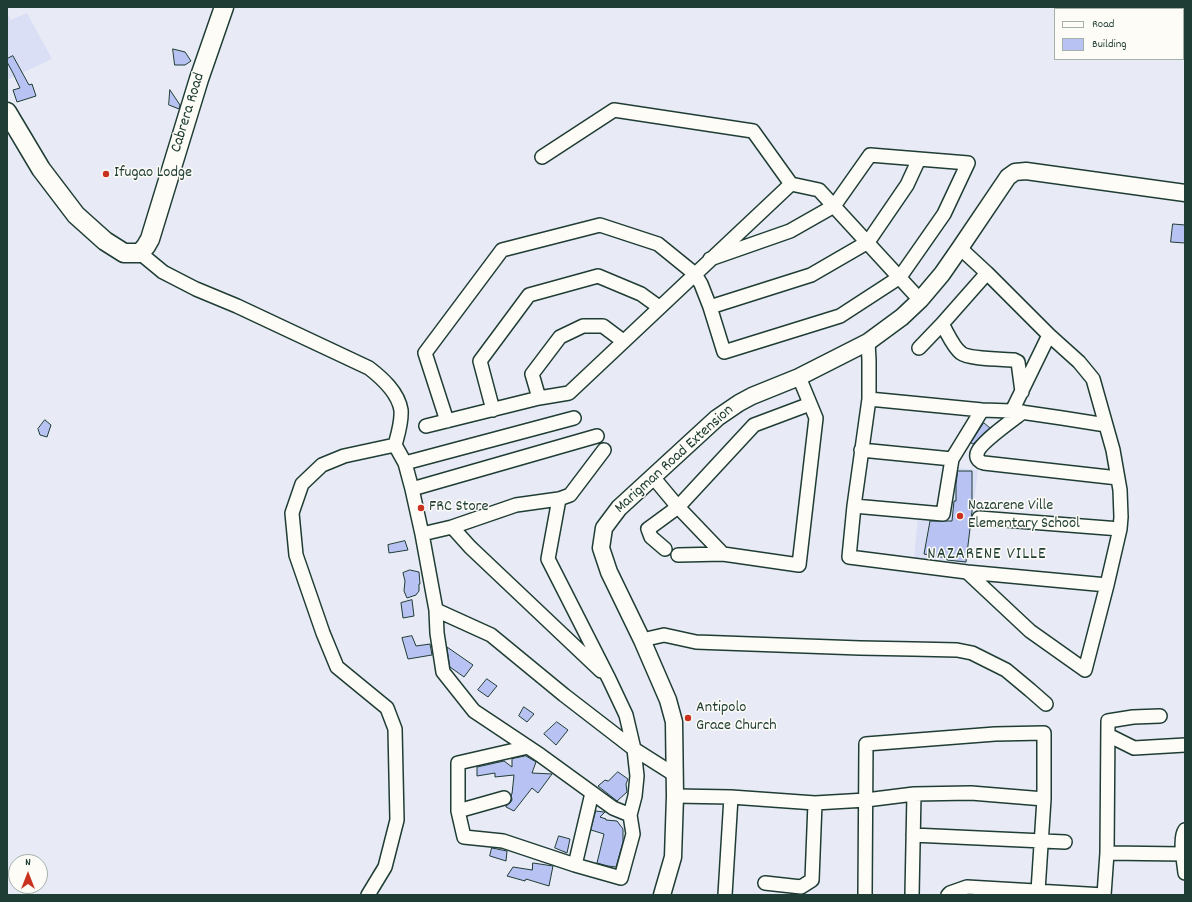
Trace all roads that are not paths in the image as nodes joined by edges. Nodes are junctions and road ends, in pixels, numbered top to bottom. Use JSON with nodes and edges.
{"nodes":[{"id":1,"x":224,"y":7,"type":"edge"},
{"id":2,"x":7,"y":112,"type":"edge"},
{"id":3,"x":542,"y":157,"type":"dead end"},
{"id":4,"x":919,"y":159,"type":"junction"},
{"id":5,"x":791,"y":184,"type":"junction"},
{"id":6,"x":1185,"y":193,"type":"edge"},
{"id":7,"x":834,"y":206,"type":"junction"},
{"id":8,"x":868,"y":242,"type":"junction"},
{"id":9,"x":960,"y":248,"type":"junction"},
{"id":10,"x":140,"y":253,"type":"junction"},
{"id":11,"x":710,"y":259,"type":"junction"},
{"id":12,"x":987,"y":273,"type":"junction"},
{"id":13,"x":695,"y":274,"type":"junction"},
{"id":14,"x":900,"y":277,"type":"junction"},
{"id":15,"x":920,"y":300,"type":"junction"},
{"id":16,"x":659,"y":307,"type":"junction"},
{"id":17,"x":710,"y":307,"type":"junction"},
{"id":18,"x":942,"y":324,"type":"junction"},
{"id":19,"x":1049,"y":335,"type":"junction"},
{"id":20,"x":623,"y":342,"type":"junction"},
{"id":21,"x":868,"y":342,"type":"junction"},
{"id":22,"x":919,"y":348,"type":"dead end"},
{"id":23,"x":799,"y":377,"type":"junction"},
{"id":24,"x":1022,"y":392,"type":"junction"},
{"id":25,"x":539,"y":398,"type":"junction"},
{"id":26,"x":869,"y":399,"type":"junction"},
{"id":27,"x":810,"y":404,"type":"junction"},
{"id":28,"x":493,"y":410,"type":"junction"},
{"id":29,"x":982,"y":410,"type":"junction"},
{"id":30,"x":1017,"y":412,"type":"junction"},
{"id":31,"x":574,"y":418,"type":"dead end"},
{"id":32,"x":447,"y":421,"type":"junction"},
{"id":33,"x":1106,"y":425,"type":"junction"},
{"id":34,"x":426,"y":426,"type":"dead end"},
{"id":35,"x":597,"y":436,"type":"dead end"},
{"id":36,"x":395,"y":445,"type":"junction"},
{"id":37,"x":604,"y":450,"type":"dead end"},
{"id":38,"x":861,"y":450,"type":"junction"},
{"id":39,"x":952,"y":459,"type":"junction"},
{"id":40,"x":405,"y":463,"type":"junction"},
{"id":41,"x":652,"y":477,"type":"junction"},
{"id":42,"x":1118,"y":478,"type":"junction"},
{"id":43,"x":412,"y":489,"type":"junction"},
{"id":44,"x":559,"y":499,"type":"junction"},
{"id":45,"x":854,"y":506,"type":"junction"},
{"id":46,"x":678,"y":507,"type":"junction"},
{"id":47,"x":979,"y":518,"type":"dead end"},
{"id":48,"x":452,"y":527,"type":"junction"},
{"id":49,"x":1120,"y":529,"type":"junction"},
{"id":50,"x":422,"y":534,"type":"junction"},
{"id":51,"x":665,"y":549,"type":"dead end"},
{"id":52,"x":723,"y":554,"type":"junction"},
{"id":53,"x":678,"y":555,"type":"dead end"},
{"id":54,"x":967,"y":572,"type":"junction"},
{"id":55,"x":1107,"y":585,"type":"junction"},
{"id":56,"x":436,"y":610,"type":"junction"},
{"id":57,"x":642,"y":640,"type":"junction"},
{"id":58,"x":609,"y":680,"type":"junction"},
{"id":59,"x":1046,"y":704,"type":"dead end"},
{"id":60,"x":1160,"y":716,"type":"dead end"},
{"id":61,"x":1108,"y":735,"type":"junction"},
{"id":62,"x":1185,"y":745,"type":"edge"},
{"id":63,"x":528,"y":747,"type":"junction"},
{"id":64,"x":634,"y":749,"type":"junction"},
{"id":65,"x":675,"y":775,"type":"junction"},
{"id":66,"x":592,"y":793,"type":"junction"},
{"id":67,"x":914,"y":794,"type":"junction"},
{"id":68,"x":675,"y":796,"type":"junction"},
{"id":69,"x":731,"y":797,"type":"junction"},
{"id":70,"x":504,"y":798,"type":"dead end"},
{"id":71,"x":1044,"y":799,"type":"junction"},
{"id":72,"x":866,"y":800,"type":"junction"},
{"id":73,"x":815,"y":803,"type":"junction"},
{"id":74,"x":458,"y":810,"type":"junction"},
{"id":75,"x":630,"y":815,"type":"junction"},
{"id":76,"x":1185,"y":830,"type":"edge"},
{"id":77,"x":914,"y":835,"type":"junction"},
{"id":78,"x":1041,"y":841,"type":"junction"},
{"id":79,"x":1065,"y":842,"type":"dead end"},
{"id":80,"x":1107,"y":853,"type":"junction"},
{"id":81,"x":1183,"y":854,"type":"junction"},
{"id":82,"x":574,"y":865,"type":"junction"},
{"id":83,"x":1185,"y":873,"type":"edge"},
{"id":84,"x":765,"y":883,"type":"dead end"},
{"id":85,"x":1038,"y":891,"type":"junction"},
{"id":86,"x":368,"y":895,"type":"edge"},
{"id":87,"x":662,"y":895,"type":"edge"},
{"id":88,"x":725,"y":895,"type":"edge"},
{"id":89,"x":865,"y":895,"type":"edge"},
{"id":90,"x":912,"y":895,"type":"edge"},
{"id":91,"x":948,"y":895,"type":"edge"}],
"edges":[{"from":1,"to":10,"type":"main road","name":"Cabrera Road"},
{"from":2,"to":10,"type":"main road"},
{"from":3,"to":5,"type":"street"},
{"from":4,"to":7,"type":"street"},
{"from":4,"to":8,"type":"street"},
{"from":4,"to":14,"type":"street"},
{"from":5,"to":7,"type":"street"},
{"from":5,"to":11,"type":"street"},
{"from":6,"to":9,"type":"street","name":"Marigman Road Extension"},
{"from":7,"to":8,"type":"street"},
{"from":7,"to":11,"type":"street"},
{"from":8,"to":14,"type":"street"},
{"from":8,"to":17,"type":"street"},
{"from":9,"to":12,"type":"street"},
{"from":9,"to":15,"type":"street","name":"Marigman Road Extension"},
{"from":10,"to":36,"type":"street"},
{"from":11,"to":13,"type":"street"},
{"from":12,"to":18,"type":"street"},
{"from":12,"to":19,"type":"street"},
{"from":13,"to":16,"type":"street"},
{"from":13,"to":17,"type":"street"},
{"from":13,"to":32,"type":"street"},
{"from":14,"to":15,"type":"street"},
{"from":14,"to":17,"type":"street"},
{"from":15,"to":21,"type":"street","name":"Marigman Road Extension"},
{"from":16,"to":20,"type":"street"},
{"from":16,"to":28,"type":"street"},
{"from":18,"to":22,"type":"street"},
{"from":18,"to":24,"type":"street"},
{"from":19,"to":24,"type":"street"},
{"from":19,"to":33,"type":"street"},
{"from":20,"to":25,"type":"street"},
{"from":20,"to":25,"type":"street"},
{"from":21,"to":23,"type":"street","name":"Marigman Road Extension"},
{"from":21,"to":26,"type":"street"},
{"from":23,"to":27,"type":"street"},
{"from":23,"to":41,"type":"street","name":"Marigman Road Extension"},
{"from":24,"to":30,"type":"street"},
{"from":25,"to":28,"type":"street"},
{"from":26,"to":29,"type":"street"},
{"from":26,"to":38,"type":"street"},
{"from":27,"to":46,"type":"street"},
{"from":27,"to":52,"type":"street"},
{"from":28,"to":32,"type":"street"},
{"from":29,"to":30,"type":"street"},
{"from":29,"to":39,"type":"street"},
{"from":30,"to":33,"type":"street"},
{"from":30,"to":42,"type":"street"},
{"from":31,"to":40,"type":"street"},
{"from":32,"to":34,"type":"street"},
{"from":33,"to":42,"type":"street"},
{"from":35,"to":43,"type":"street"},
{"from":36,"to":40,"type":"street"},
{"from":36,"to":86,"type":"street"},
{"from":37,"to":44,"type":"street"},
{"from":38,"to":39,"type":"street"},
{"from":38,"to":45,"type":"street"},
{"from":39,"to":45,"type":"street"},
{"from":40,"to":43,"type":"street"},
{"from":41,"to":46,"type":"street"},
{"from":41,"to":57,"type":"street","name":"Marigman Road Extension"},
{"from":42,"to":49,"type":"street"},
{"from":43,"to":50,"type":"street"},
{"from":44,"to":48,"type":"street"},
{"from":44,"to":58,"type":"street"},
{"from":45,"to":54,"type":"street"},
{"from":46,"to":51,"type":"street"},
{"from":46,"to":52,"type":"street"},
{"from":47,"to":49,"type":"street"},
{"from":48,"to":50,"type":"street"},
{"from":48,"to":58,"type":"street"},
{"from":49,"to":55,"type":"street"},
{"from":50,"to":56,"type":"street"},
{"from":52,"to":53,"type":"street"},
{"from":54,"to":55,"type":"street"},
{"from":54,"to":55,"type":"street"},
{"from":56,"to":63,"type":"street"},
{"from":56,"to":64,"type":"street"},
{"from":57,"to":59,"type":"street"},
{"from":57,"to":65,"type":"street","name":"Marigman Road Extension"},
{"from":58,"to":64,"type":"street"},
{"from":60,"to":61,"type":"street"},
{"from":61,"to":62,"type":"street"},
{"from":61,"to":80,"type":"street"},
{"from":63,"to":66,"type":"street"},
{"from":63,"to":74,"type":"street"},
{"from":64,"to":65,"type":"street"},
{"from":64,"to":75,"type":"street"},
{"from":65,"to":68,"type":"street","name":"Marigman Road Extension"},
{"from":66,"to":75,"type":"street"},
{"from":66,"to":82,"type":"street"},
{"from":67,"to":71,"type":"street"},
{"from":67,"to":72,"type":"street"},
{"from":67,"to":77,"type":"street"},
{"from":68,"to":69,"type":"street"},
{"from":68,"to":87,"type":"street","name":"Marigman Road Extension"},
{"from":69,"to":73,"type":"street"},
{"from":69,"to":88,"type":"street"},
{"from":70,"to":74,"type":"street"},
{"from":71,"to":72,"type":"street"},
{"from":71,"to":78,"type":"street"},
{"from":72,"to":73,"type":"street"},
{"from":72,"to":89,"type":"street"},
{"from":73,"to":84,"type":"street"},
{"from":74,"to":82,"type":"street"},
{"from":75,"to":82,"type":"street"},
{"from":76,"to":81,"type":"street"},
{"from":77,"to":78,"type":"street"},
{"from":77,"to":90,"type":"street"},
{"from":78,"to":79,"type":"street"},
{"from":78,"to":85,"type":"street"},
{"from":80,"to":81,"type":"street"},
{"from":80,"to":85,"type":"street"},
{"from":81,"to":83,"type":"street"},
{"from":85,"to":91,"type":"street"}]}
